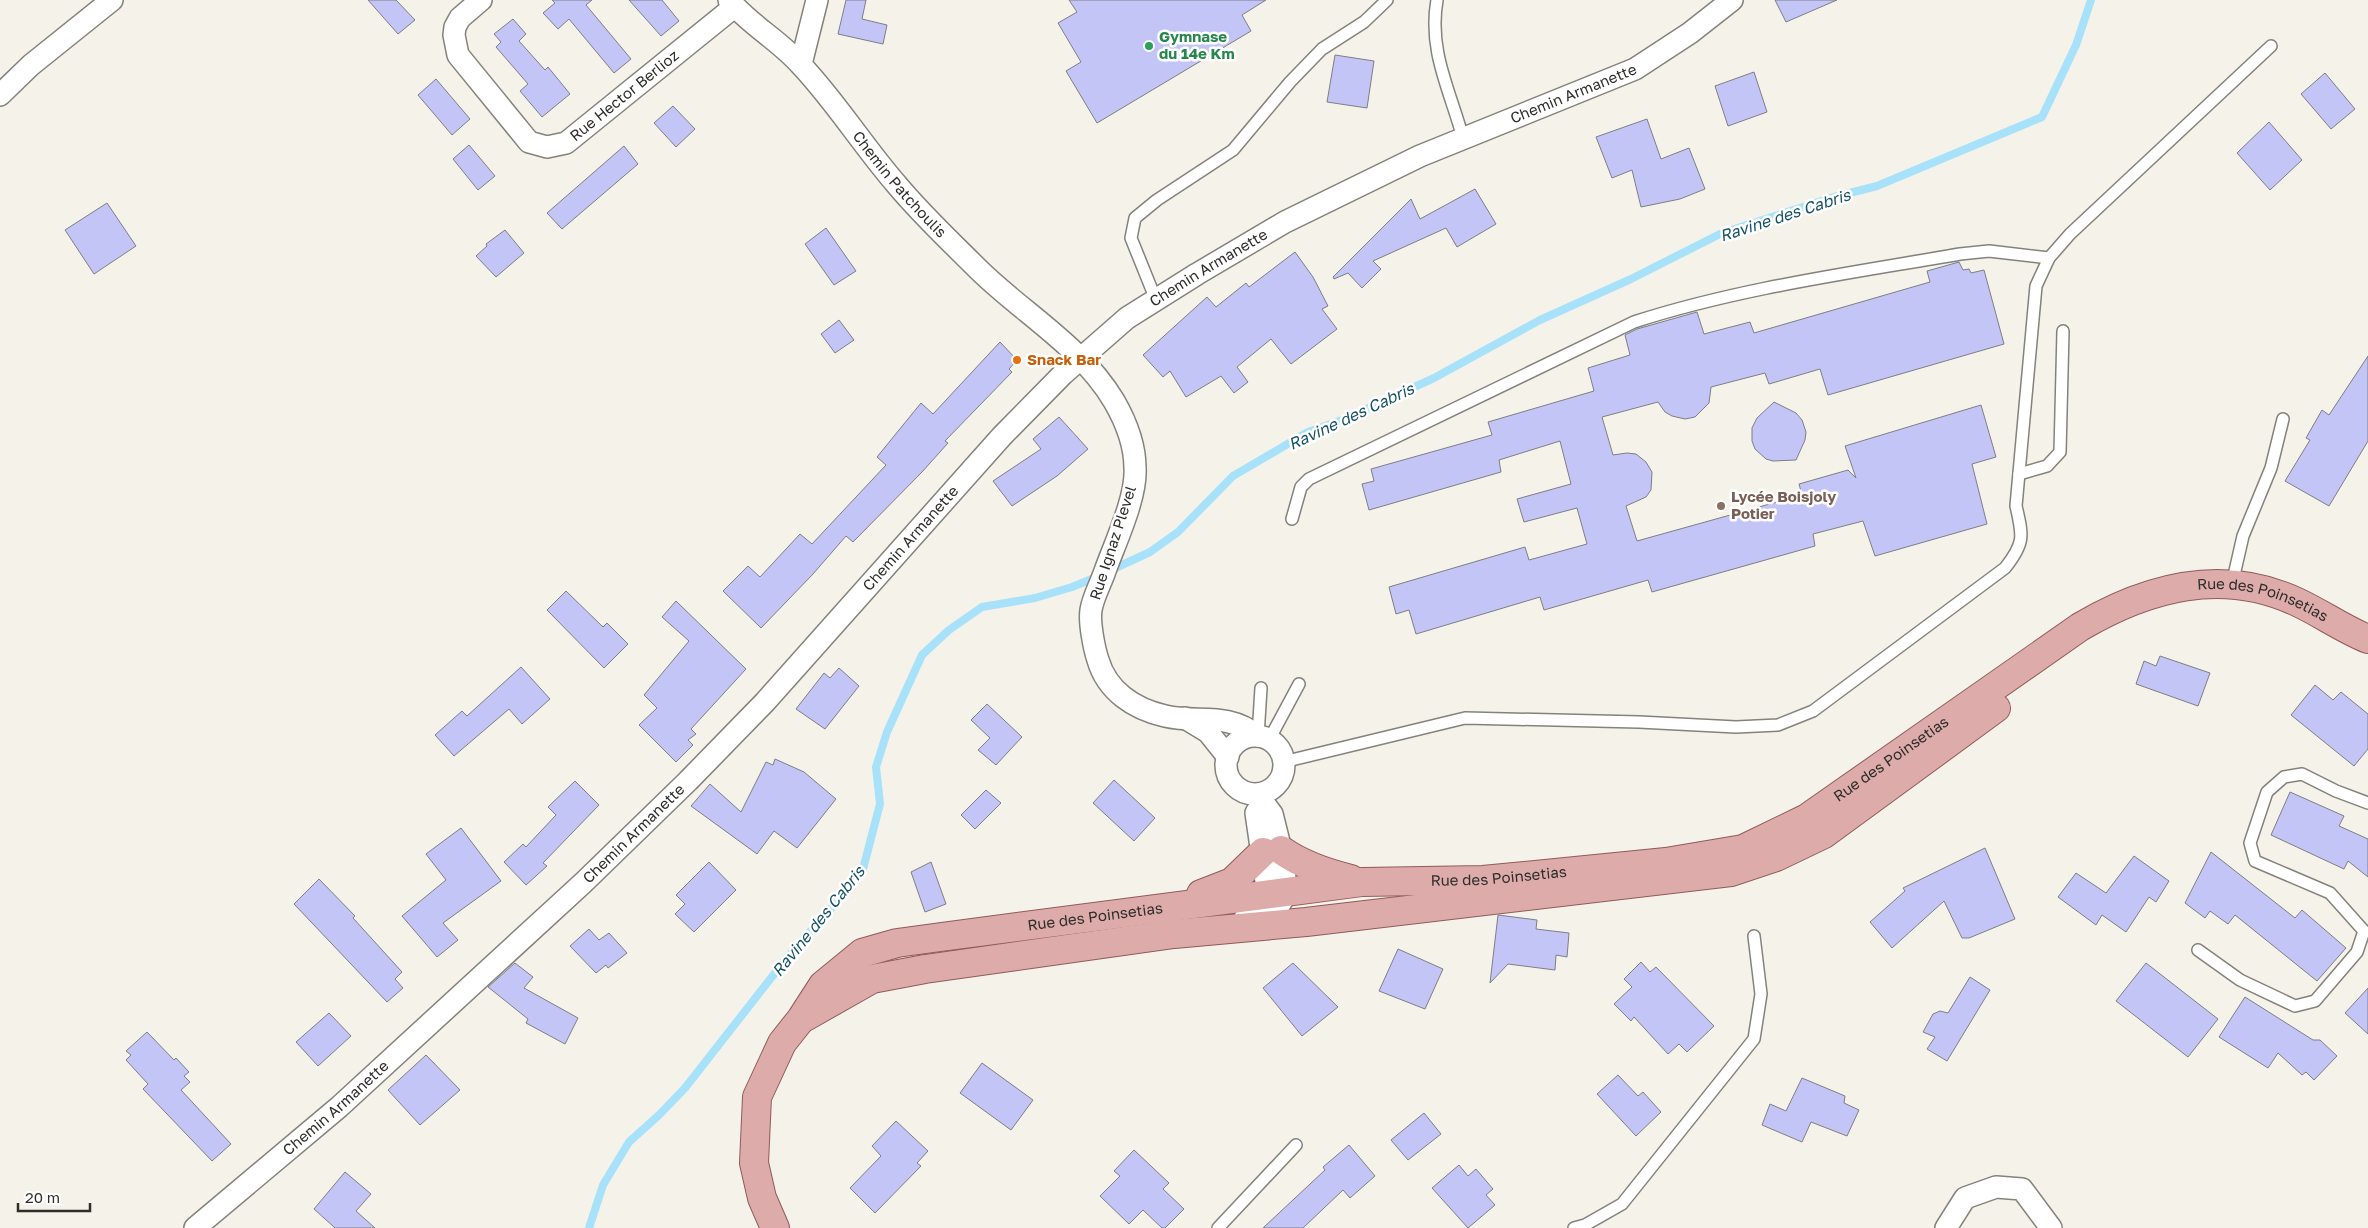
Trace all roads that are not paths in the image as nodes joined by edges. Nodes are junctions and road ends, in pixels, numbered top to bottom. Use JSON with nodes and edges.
{"nodes":[{"id":1,"x":112,"y":0,"type":"edge"},
{"id":2,"x":481,"y":0,"type":"edge"},
{"id":3,"x":817,"y":0,"type":"edge"},
{"id":4,"x":1387,"y":0,"type":"edge"},
{"id":5,"x":1437,"y":0,"type":"edge"},
{"id":6,"x":1732,"y":0,"type":"edge"},
{"id":7,"x":732,"y":3,"type":"edge"},
{"id":8,"x":2271,"y":46,"type":"dead end"},
{"id":9,"x":801,"y":64,"type":"junction"},
{"id":10,"x":0,"y":95,"type":"edge"},
{"id":11,"x":1463,"y":138,"type":"junction"},
{"id":12,"x":2049,"y":258,"type":"junction"},
{"id":13,"x":1156,"y":300,"type":"junction"},
{"id":14,"x":2063,"y":331,"type":"dead end"},
{"id":15,"x":1081,"y":358,"type":"junction"},
{"id":16,"x":2284,"y":418,"type":"dead end"},
{"id":17,"x":2019,"y":474,"type":"junction"},
{"id":18,"x":1292,"y":519,"type":"dead end"},
{"id":19,"x":2232,"y":584,"type":"junction"},
{"id":20,"x":2153,"y":593,"type":"junction"},
{"id":21,"x":2368,"y":639,"type":"edge"},
{"id":22,"x":1299,"y":684,"type":"dead end"},
{"id":23,"x":1261,"y":688,"type":"dead end"},
{"id":24,"x":1184,"y":718,"type":"junction"},
{"id":25,"x":1263,"y":738,"type":"junction"},
{"id":26,"x":1228,"y":757,"type":"junction"},
{"id":27,"x":1284,"y":762,"type":"junction"},
{"id":28,"x":1263,"y":797,"type":"junction"},
{"id":29,"x":2368,"y":804,"type":"edge"},
{"id":30,"x":1272,"y":851,"type":"junction"},
{"id":31,"x":1362,"y":882,"type":"junction"},
{"id":32,"x":1277,"y":899,"type":"junction"},
{"id":33,"x":1151,"y":908,"type":"junction"},
{"id":34,"x":1306,"y":922,"type":"junction"},
{"id":35,"x":1174,"y":934,"type":"junction"},
{"id":36,"x":1754,"y":936,"type":"dead end"},
{"id":37,"x":2198,"y":950,"type":"dead end"},
{"id":38,"x":802,"y":1019,"type":"junction"},
{"id":39,"x":1296,"y":1145,"type":"dead end"},
{"id":40,"x":195,"y":1228,"type":"edge"},
{"id":41,"x":775,"y":1228,"type":"edge"},
{"id":42,"x":1218,"y":1228,"type":"edge"},
{"id":43,"x":1574,"y":1228,"type":"edge"},
{"id":44,"x":1946,"y":1228,"type":"edge"},
{"id":45,"x":2051,"y":1228,"type":"edge"}],
"edges":[{"from":1,"to":10,"type":"street"},
{"from":2,"to":7,"type":"street","name":"Rue Hector Berlioz"},
{"from":3,"to":9,"type":"street"},
{"from":4,"to":13,"type":"lane"},
{"from":5,"to":11,"type":"lane"},
{"from":6,"to":11,"type":"street","name":"Chemin Armanette"},
{"from":7,"to":9,"type":"street","name":"Chemin Patchoulis"},
{"from":8,"to":12,"type":"lane"},
{"from":9,"to":15,"type":"street","name":"Chemin Patchoulis"},
{"from":11,"to":13,"type":"street","name":"Chemin Armanette"},
{"from":12,"to":17,"type":"lane"},
{"from":12,"to":18,"type":"lane"},
{"from":13,"to":15,"type":"street","name":"Chemin Armanette"},
{"from":14,"to":17,"type":"lane"},
{"from":15,"to":24,"type":"street","name":"Rue Ignaz Plevel"},
{"from":15,"to":40,"type":"street","name":"Chemin Armanette"},
{"from":16,"to":19,"type":"lane"},
{"from":17,"to":27,"type":"lane"},
{"from":19,"to":20,"type":"main road","name":"Rue des Poinsetias"},
{"from":19,"to":21,"type":"main road","name":"Rue des Poinsetias"},
{"from":20,"to":31,"type":"main road","name":"Rue des Poinsetias"},
{"from":20,"to":34,"type":"main road","name":"Rue des Poinsetias"},
{"from":22,"to":25,"type":"lane"},
{"from":23,"to":25,"type":"lane"},
{"from":24,"to":25,"type":"street"},
{"from":24,"to":26,"type":"street"},
{"from":25,"to":26,"type":"street"},
{"from":25,"to":27,"type":"street"},
{"from":26,"to":28,"type":"street"},
{"from":27,"to":28,"type":"street"},
{"from":28,"to":30,"type":"street"},
{"from":29,"to":37,"type":"lane"},
{"from":30,"to":31,"type":"main road"},
{"from":30,"to":32,"type":"street"},
{"from":30,"to":33,"type":"main road"},
{"from":31,"to":32,"type":"main road","name":"Rue des Poinsetias"},
{"from":32,"to":33,"type":"main road","name":"Rue des Poinsetias"},
{"from":32,"to":34,"type":"street"},
{"from":32,"to":35,"type":"street"},
{"from":33,"to":38,"type":"main road","name":"Rue des Poinsetias"},
{"from":34,"to":35,"type":"main road","name":"Rue des Poinsetias"},
{"from":35,"to":38,"type":"main road","name":"Rue des Poinsetias"},
{"from":36,"to":43,"type":"lane"},
{"from":38,"to":41,"type":"main road","name":"Rue des Poinsetias"},
{"from":39,"to":42,"type":"lane"},
{"from":44,"to":45,"type":"street"}]}
